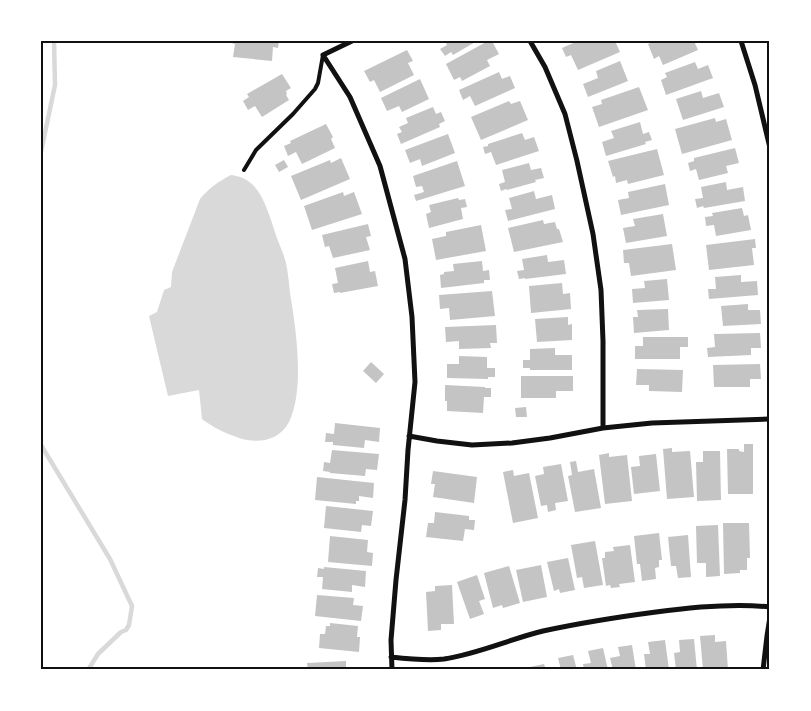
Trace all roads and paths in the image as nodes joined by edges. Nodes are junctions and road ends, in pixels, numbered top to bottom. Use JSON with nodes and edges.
{"nodes":[{"id":1,"x":352,"y":41,"type":"edge"},
{"id":2,"x":530,"y":41,"type":"edge"},
{"id":3,"x":741,"y":41,"type":"edge"},
{"id":4,"x":324,"y":55,"type":"junction"},
{"id":5,"x":770,"y":148,"type":"edge"},
{"id":6,"x":244,"y":170,"type":"dead end"},
{"id":7,"x":770,"y":419,"type":"edge"},
{"id":8,"x":603,"y":428,"type":"junction"},
{"id":9,"x":410,"y":436,"type":"junction"},
{"id":10,"x":770,"y":607,"type":"edge"},
{"id":11,"x":770,"y":617,"type":"edge"},
{"id":12,"x":391,"y":657,"type":"junction"},
{"id":13,"x":392,"y":670,"type":"edge"},
{"id":14,"x":763,"y":670,"type":"edge"}],
"edges":[{"from":1,"to":4,"type":"street"},
{"from":2,"to":8,"type":"street"},
{"from":3,"to":5,"type":"street"},
{"from":4,"to":6,"type":"lane"},
{"from":4,"to":9,"type":"street"},
{"from":7,"to":8,"type":"street"},
{"from":8,"to":9,"type":"street"},
{"from":9,"to":12,"type":"street"},
{"from":10,"to":12,"type":"street"},
{"from":11,"to":14,"type":"street"},
{"from":12,"to":13,"type":"street"}]}
